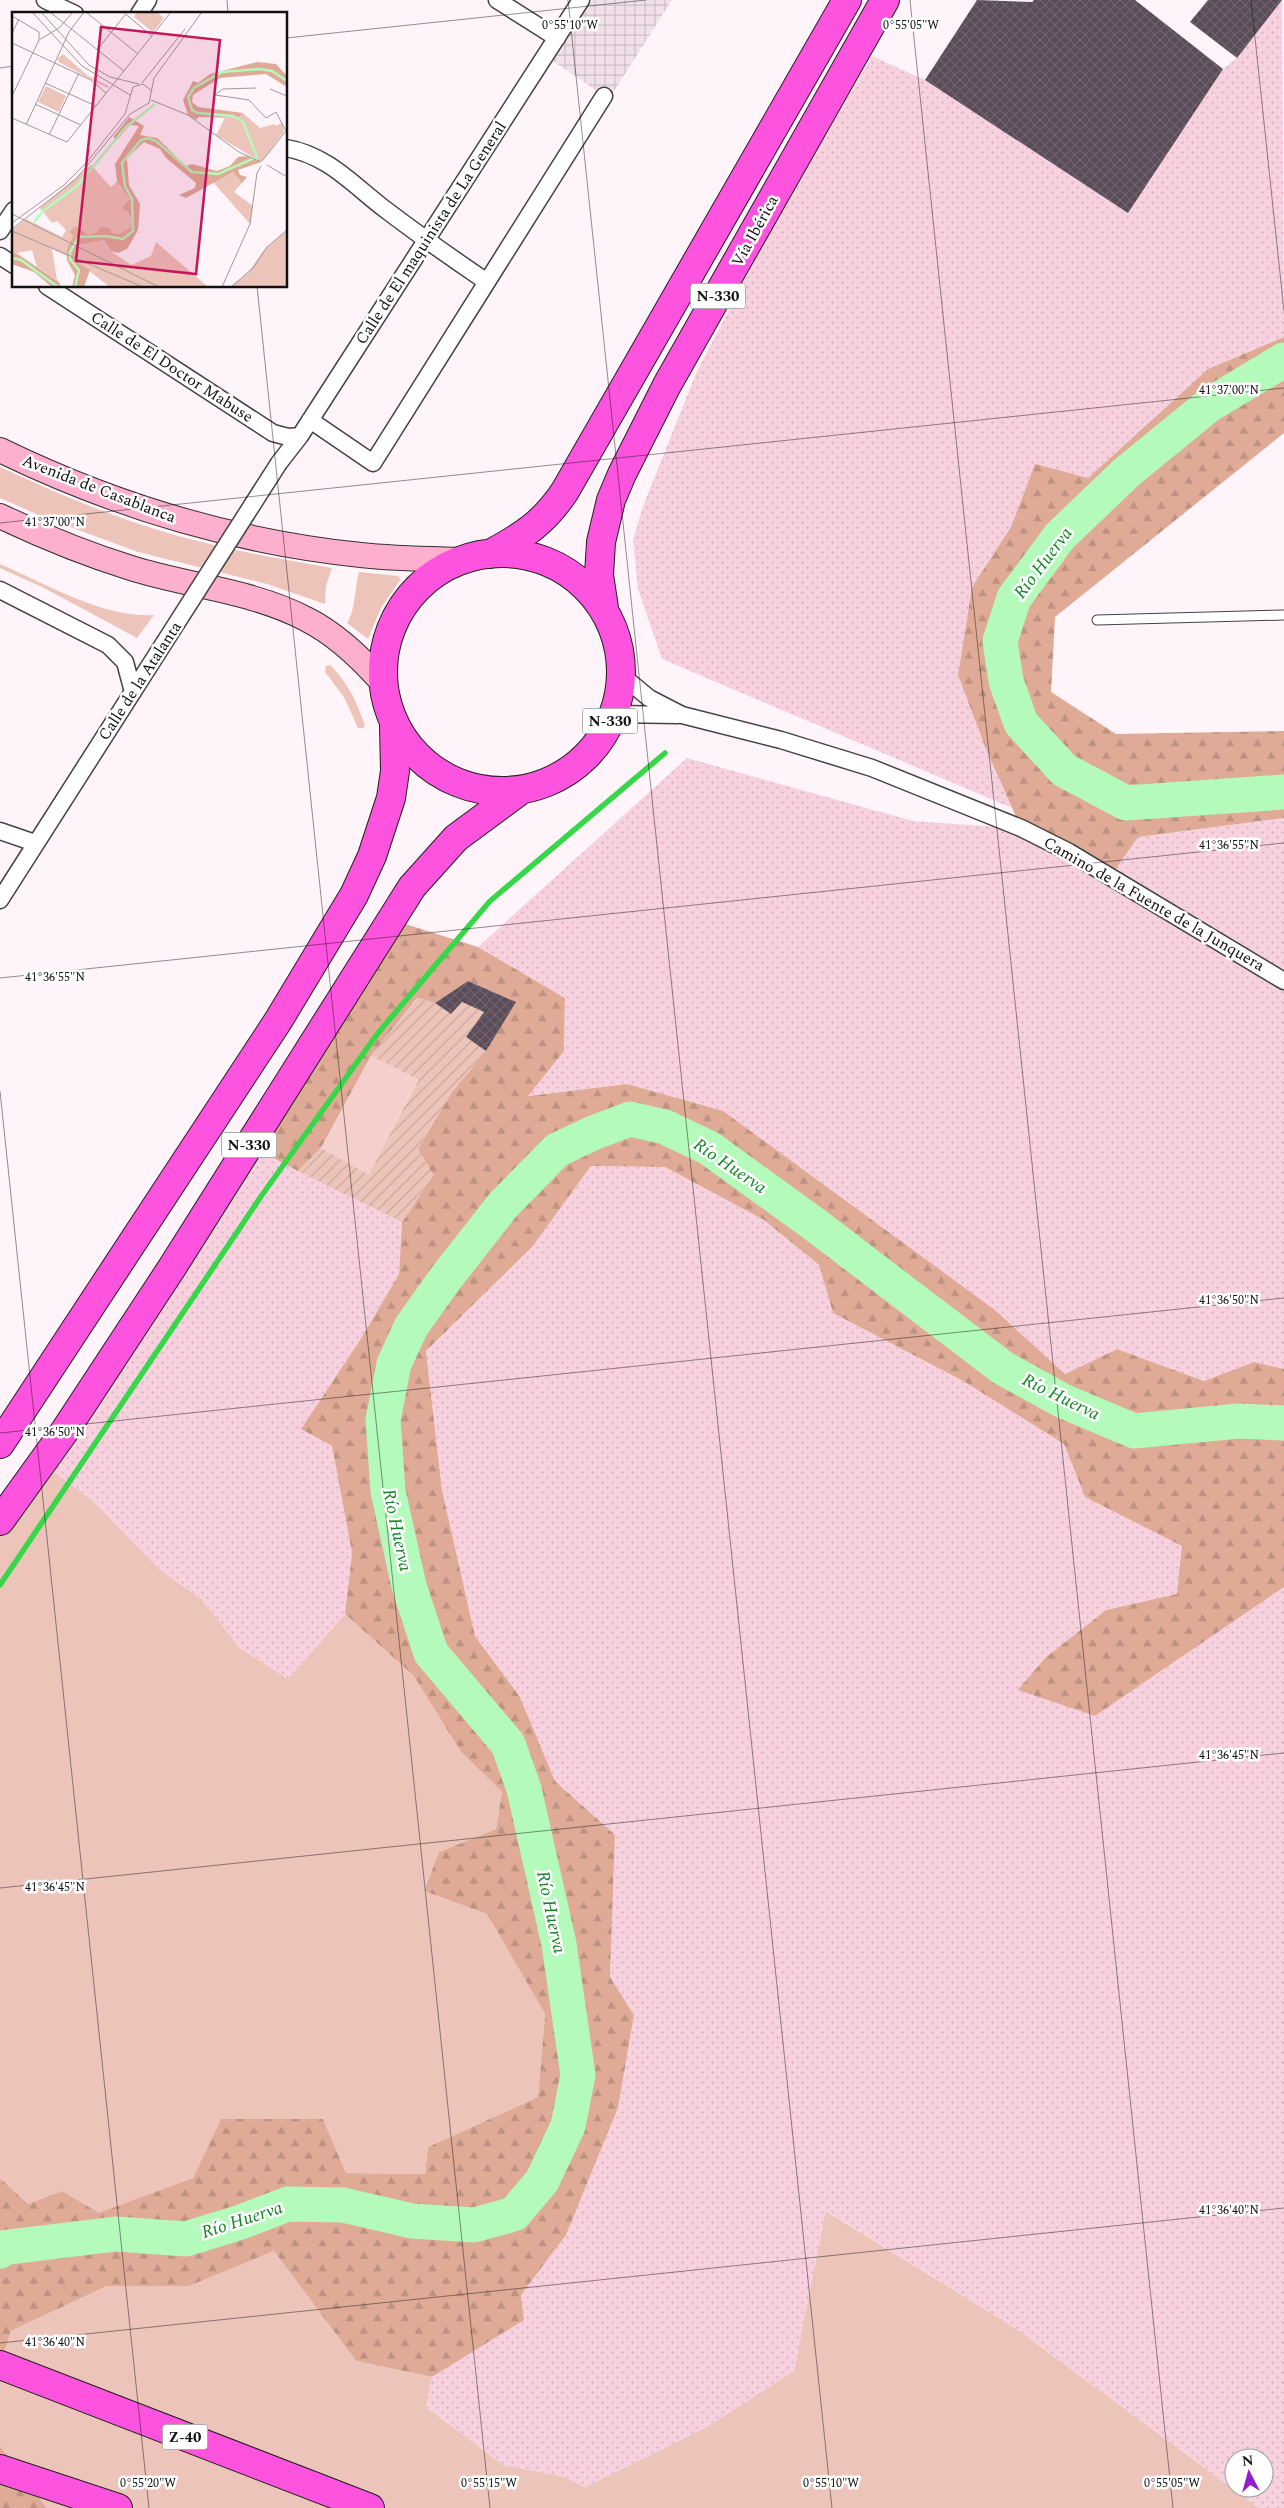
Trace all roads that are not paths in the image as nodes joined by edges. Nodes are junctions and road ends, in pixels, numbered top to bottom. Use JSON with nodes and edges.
{"nodes":[{"id":1,"x":45,"y":0,"type":"edge"},
{"id":2,"x":148,"y":0,"type":"edge"},
{"id":3,"x":497,"y":0,"type":"edge"},
{"id":4,"x":581,"y":0,"type":"edge"},
{"id":5,"x":847,"y":0,"type":"edge"},
{"id":6,"x":885,"y":0,"type":"edge"},
{"id":7,"x":71,"y":12,"type":"edge"},
{"id":8,"x":140,"y":12,"type":"edge"},
{"id":9,"x":557,"y":38,"type":"junction"},
{"id":10,"x":604,"y":96,"type":"dead end"},
{"id":11,"x":288,"y":149,"type":"edge"},
{"id":12,"x":12,"y":213,"type":"edge"},
{"id":13,"x":0,"y":231,"type":"edge"},
{"id":14,"x":427,"y":240,"type":"junction"},
{"id":15,"x":0,"y":256,"type":"edge"},
{"id":16,"x":12,"y":264,"type":"edge"},
{"id":17,"x":487,"y":282,"type":"junction"},
{"id":18,"x":50,"y":288,"type":"edge"},
{"id":19,"x":310,"y":420,"type":"junction"},
{"id":20,"x":300,"y":436,"type":"junction"},
{"id":21,"x":0,"y":450,"type":"edge"},
{"id":22,"x":279,"y":463,"type":"joint"},
{"id":23,"x":0,"y":516,"type":"edge"},
{"id":24,"x":478,"y":557,"type":"junction"},
{"id":25,"x":0,"y":590,"type":"edge"},
{"id":26,"x":604,"y":608,"type":"junction"},
{"id":27,"x":1284,"y":615,"type":"edge"},
{"id":28,"x":1097,"y":620,"type":"dead end"},
{"id":29,"x":620,"y":674,"type":"junction"},
{"id":30,"x":382,"y":682,"type":"junction"},
{"id":31,"x":133,"y":692,"type":"junction"},
{"id":32,"x":613,"y":714,"type":"junction"},
{"id":33,"x":682,"y":715,"type":"junction"},
{"id":34,"x":394,"y":726,"type":"junction"},
{"id":35,"x":521,"y":790,"type":"junction"},
{"id":36,"x":0,"y":831,"type":"edge"},
{"id":37,"x":36,"y":843,"type":"junction"},
{"id":38,"x":0,"y":900,"type":"edge"},
{"id":39,"x":1284,"y":981,"type":"edge"},
{"id":40,"x":0,"y":1444,"type":"edge"},
{"id":41,"x":0,"y":1521,"type":"edge"},
{"id":42,"x":0,"y":2365,"type":"edge"},
{"id":43,"x":0,"y":2469,"type":"edge"},
{"id":44,"x":118,"y":2508,"type":"edge"},
{"id":45,"x":370,"y":2508,"type":"edge"}],
"edges":[{"from":1,"to":7,"type":"street"},
{"from":2,"to":8,"type":"street"},
{"from":3,"to":9,"type":"street"},
{"from":4,"to":9,"type":"street","name":"Calle de El maquinista de La General"},
{"from":5,"to":24,"type":"highway","number":"N-330"},
{"from":6,"to":26,"type":"highway","name":"Vía Ibérica","number":"N-330"},
{"from":9,"to":14,"type":"street","name":"Calle de El maquinista de La General"},
{"from":10,"to":17,"type":"street"},
{"from":11,"to":14,"type":"street"},
{"from":12,"to":13,"type":"street"},
{"from":14,"to":17,"type":"street"},
{"from":14,"to":19,"type":"street","name":"Calle de El maquinista de La General"},
{"from":15,"to":16,"type":"street"},
{"from":17,"to":19,"type":"street"},
{"from":18,"to":20,"type":"street","name":"Calle de El Doctor Mabuse"},
{"from":19,"to":20,"type":"street","name":"Calle de El maquinista de La General"},
{"from":20,"to":22,"type":"street","name":"Calle de El maquinista de La General"},
{"from":21,"to":24,"type":"main road","name":"Avenida de Casablanca"},
{"from":22,"to":31,"type":"street","name":"Calle de la Atalanta","bridge":true},
{"from":23,"to":30,"type":"main road"},
{"from":24,"to":26,"type":"highway","number":"N-330"},
{"from":24,"to":30,"type":"highway","number":"N-330"},
{"from":25,"to":31,"type":"street"},
{"from":26,"to":29,"type":"highway","number":"N-330"},
{"from":27,"to":28,"type":"lane"},
{"from":29,"to":32,"type":"highway","number":"N-330"},
{"from":29,"to":33,"type":"street","name":"Camino de la Fuente de la Junquera"},
{"from":30,"to":34,"type":"highway","number":"N-330"},
{"from":31,"to":37,"type":"street","name":"Calle de la Atalanta"},
{"from":32,"to":33,"type":"street","name":"Camino de la Fuente de la Junquera"},
{"from":32,"to":35,"type":"highway","number":"N-330"},
{"from":33,"to":39,"type":"street","name":"Camino de la Fuente de la Junquera"},
{"from":34,"to":35,"type":"highway","number":"N-330"},
{"from":34,"to":40,"type":"highway","number":"N-330"},
{"from":35,"to":41,"type":"highway","number":"N-330"},
{"from":36,"to":37,"type":"street"},
{"from":37,"to":38,"type":"street","name":"Calle de la Atalanta"},
{"from":42,"to":45,"type":"highway","number":"Z-40"},
{"from":43,"to":44,"type":"highway"}]}
